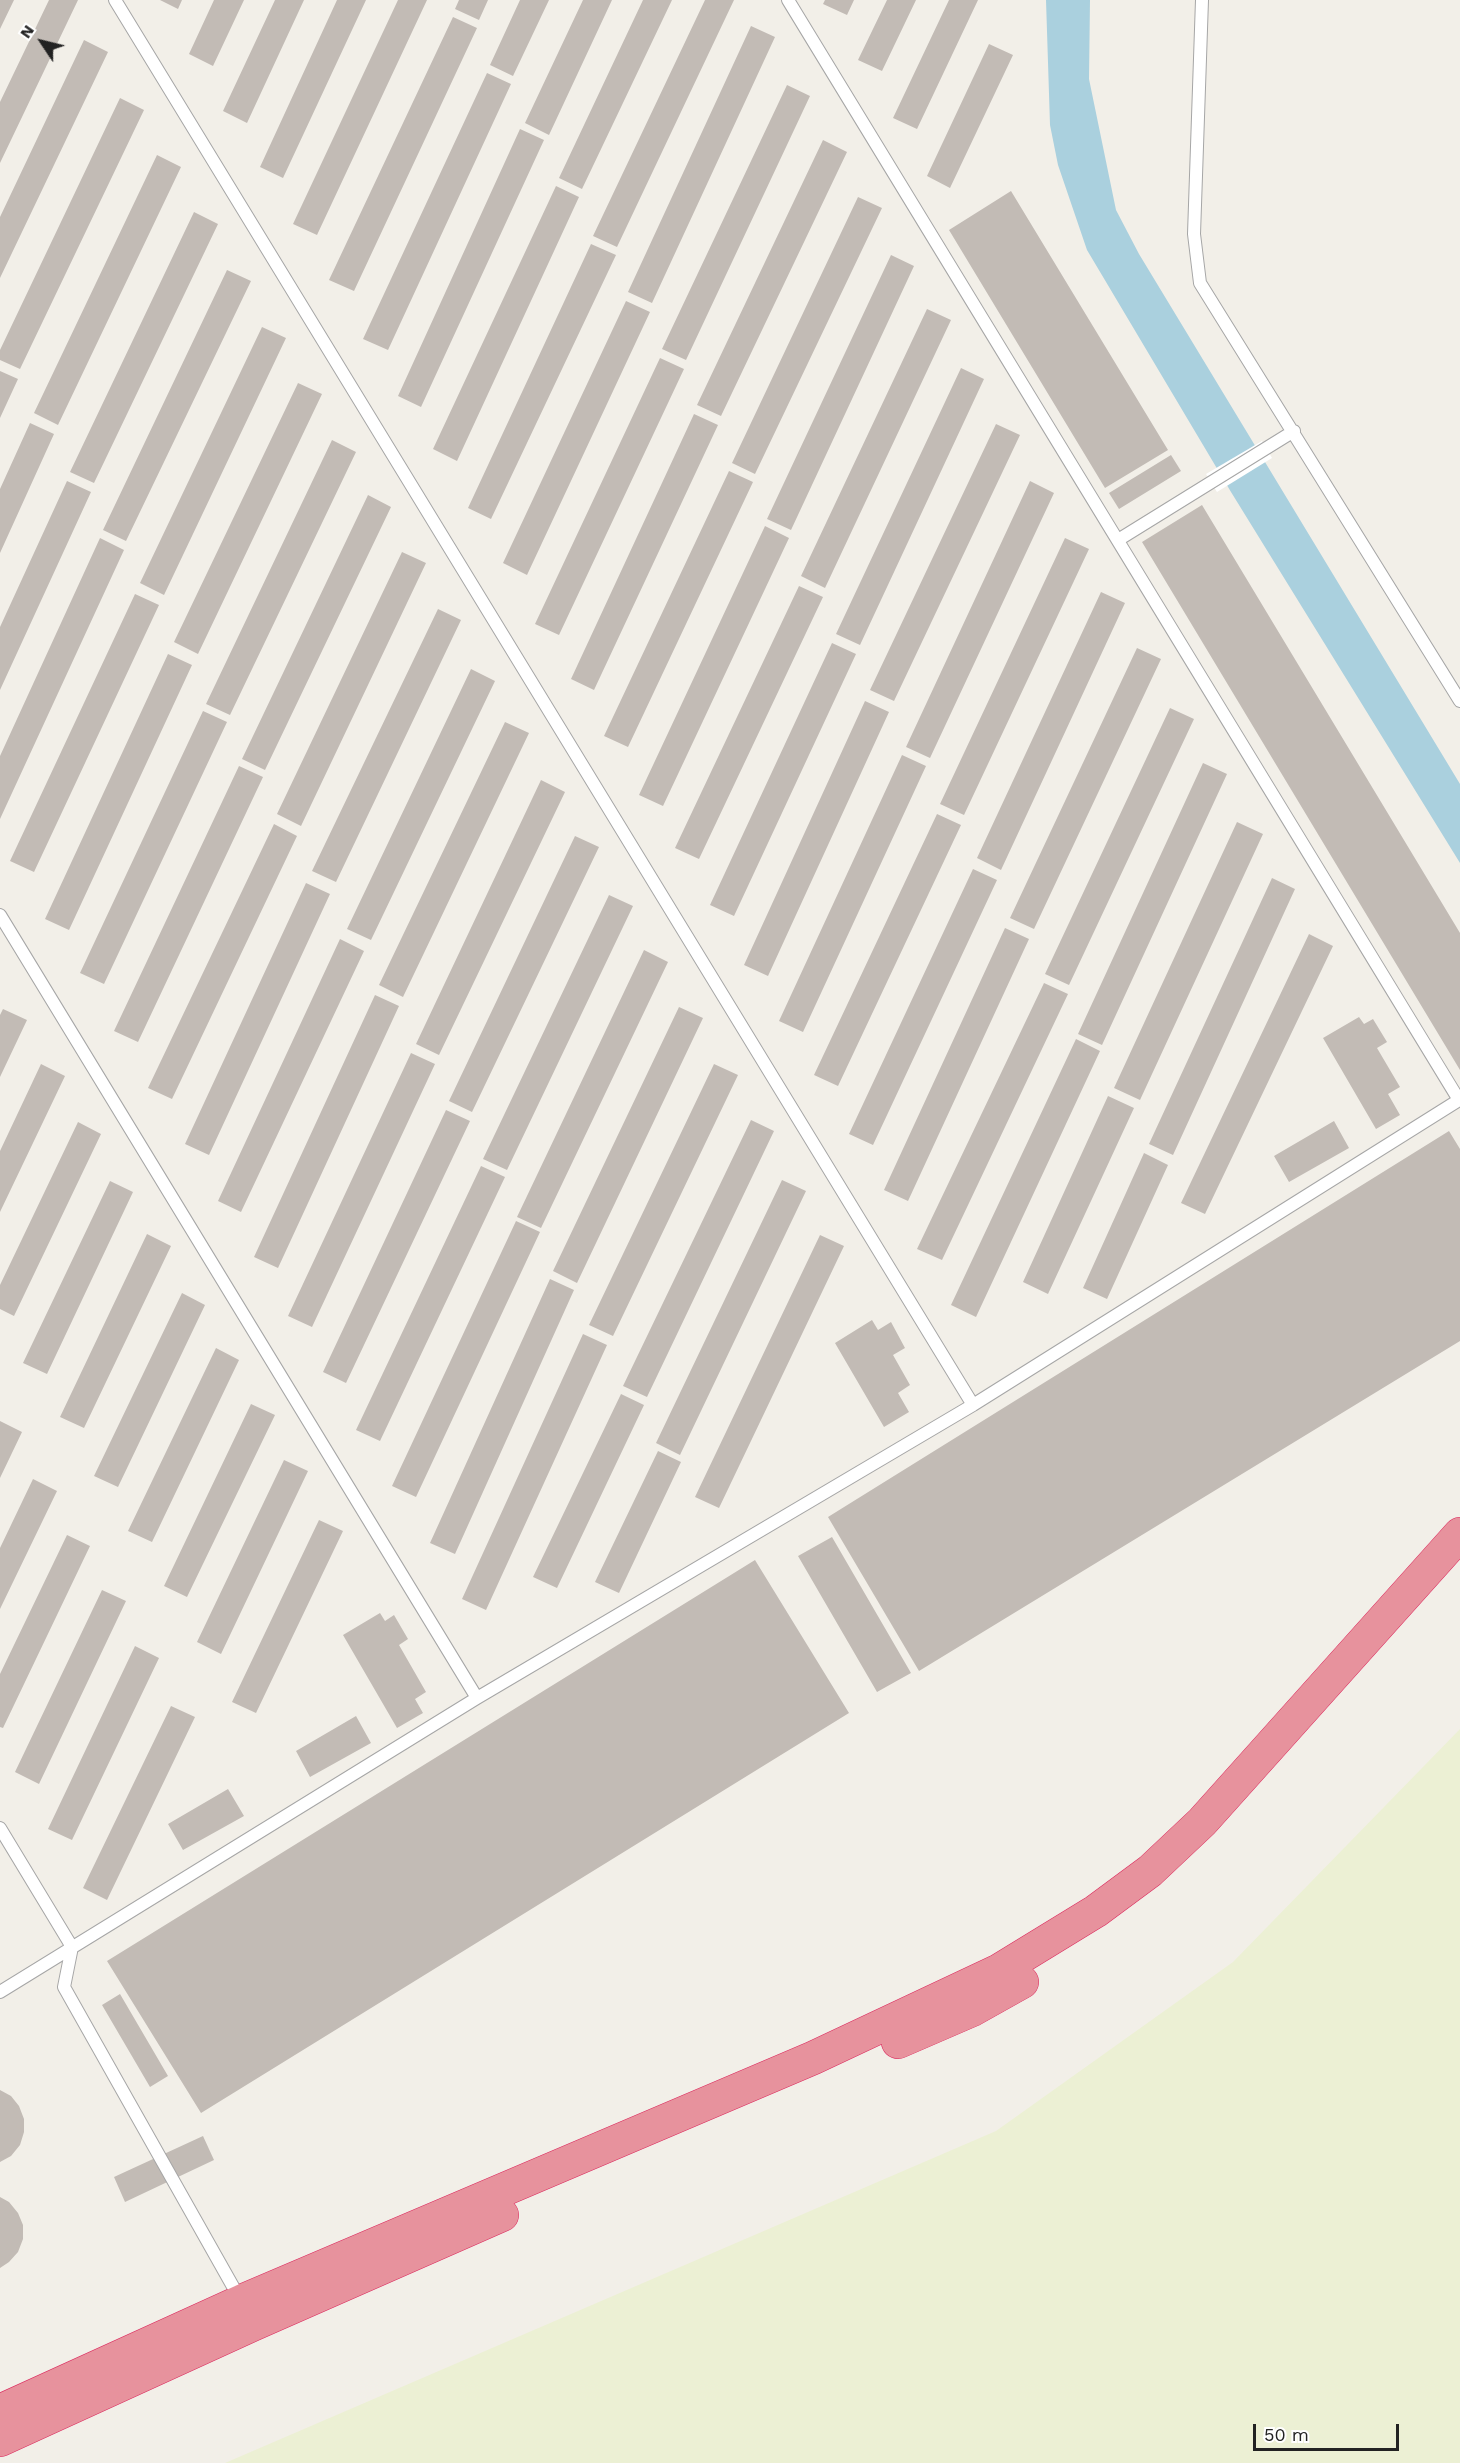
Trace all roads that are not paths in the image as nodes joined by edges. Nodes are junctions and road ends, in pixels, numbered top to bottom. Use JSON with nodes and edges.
{"nodes":[{"id":1,"x":115,"y":0,"type":"edge"},
{"id":2,"x":788,"y":0,"type":"edge"},
{"id":3,"x":1202,"y":0,"type":"edge"},
{"id":4,"x":1294,"y":431,"type":"junction"},
{"id":5,"x":1118,"y":540,"type":"junction"},
{"id":6,"x":1460,"y":701,"type":"edge"},
{"id":7,"x":0,"y":915,"type":"edge"},
{"id":8,"x":973,"y":1404,"type":"junction"},
{"id":9,"x":1460,"y":1534,"type":"edge"},
{"id":10,"x":1460,"y":1568,"type":"edge"},
{"id":11,"x":477,"y":1698,"type":"junction"},
{"id":12,"x":0,"y":1828,"type":"edge"},
{"id":13,"x":72,"y":1947,"type":"junction"},
{"id":14,"x":0,"y":1992,"type":"edge"},
{"id":15,"x":248,"y":2312,"type":"junction"},
{"id":16,"x":0,"y":2411,"type":"edge"},
{"id":17,"x":0,"y":2440,"type":"edge"}],
"edges":[{"from":1,"to":8,"type":"lane"},
{"from":2,"to":5,"type":"lane"},
{"from":3,"to":4,"type":"lane"},
{"from":4,"to":5,"type":"lane"},
{"from":4,"to":6,"type":"lane"},
{"from":5,"to":8,"type":"lane"},
{"from":7,"to":11,"type":"lane"},
{"from":8,"to":11,"type":"lane"},
{"from":9,"to":15,"type":"highway"},
{"from":10,"to":15,"type":"highway"},
{"from":11,"to":13,"type":"lane"},
{"from":12,"to":13,"type":"lane"},
{"from":13,"to":14,"type":"lane"},
{"from":13,"to":15,"type":"lane"},
{"from":15,"to":16,"type":"highway"},
{"from":15,"to":17,"type":"highway"}]}
